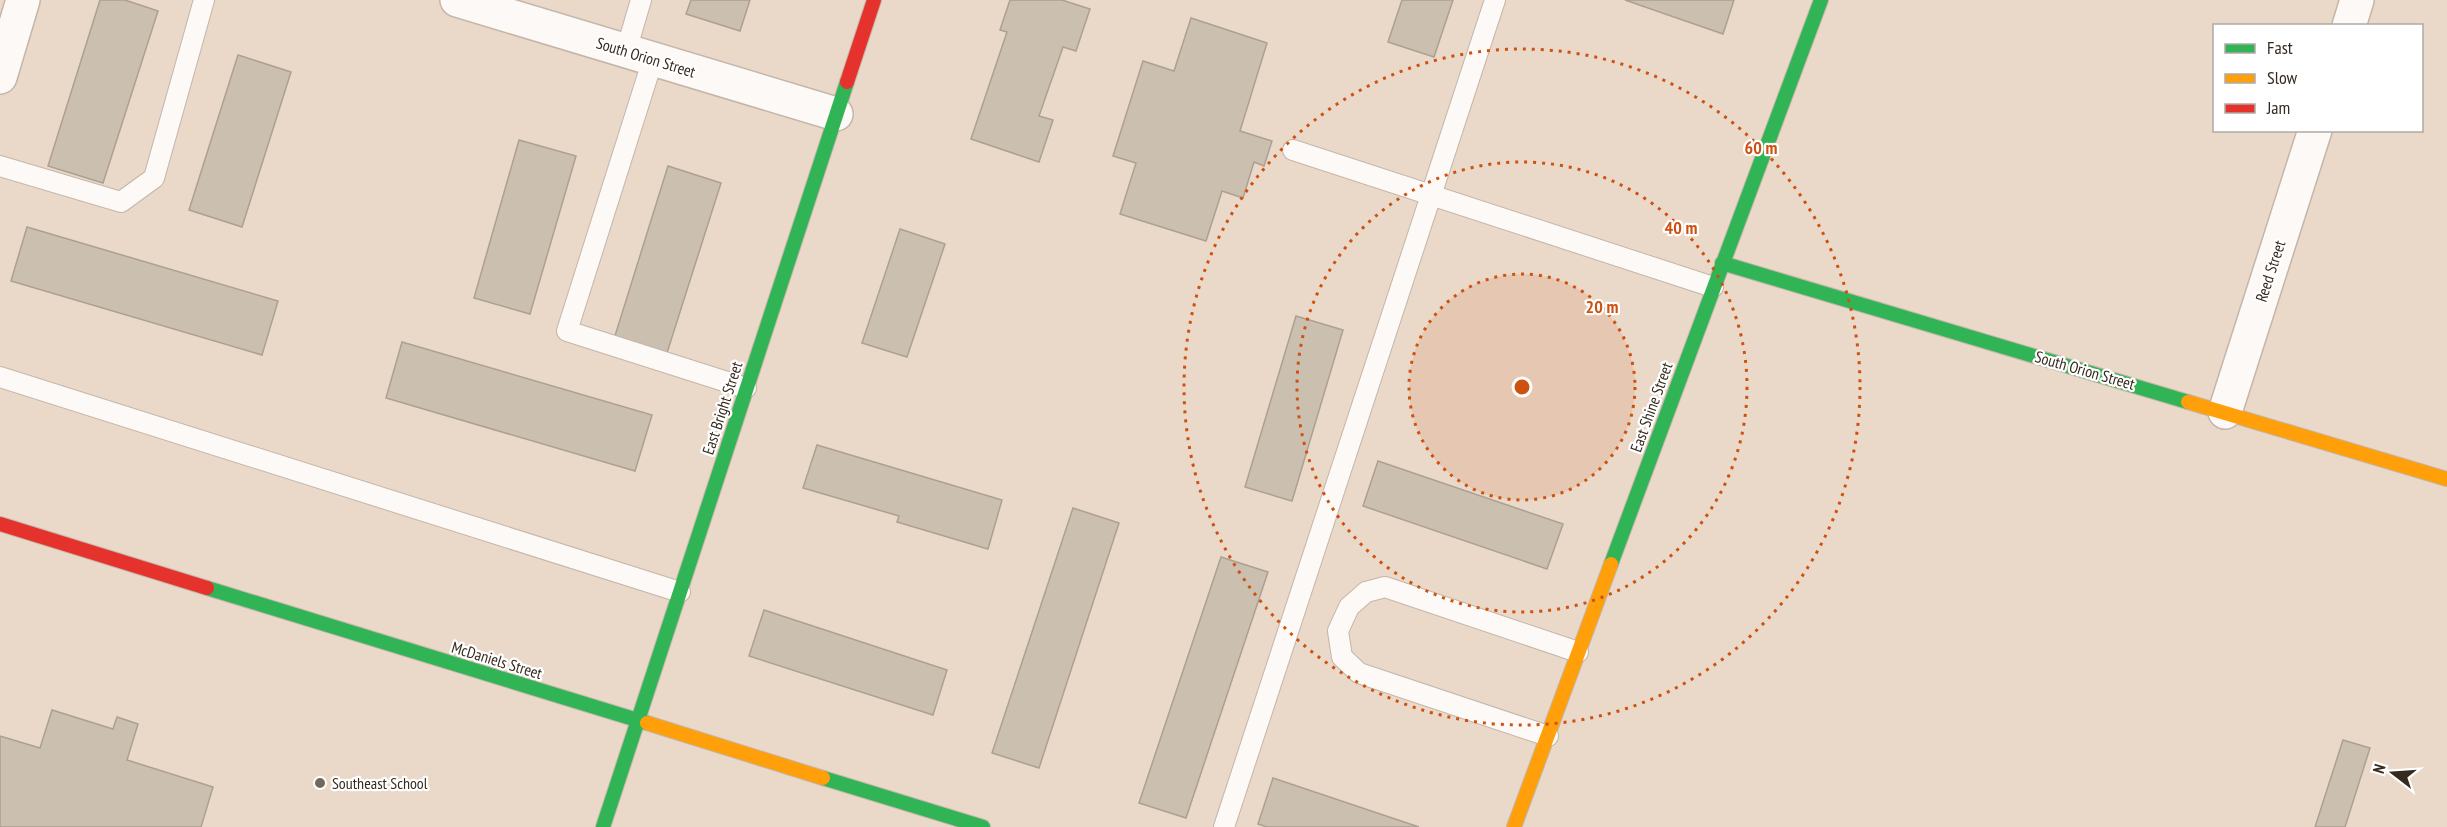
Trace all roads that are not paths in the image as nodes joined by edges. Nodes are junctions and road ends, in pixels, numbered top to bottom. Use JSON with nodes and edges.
{"nodes":[{"id":1,"x":23,"y":0,"type":"edge"},
{"id":2,"x":204,"y":0,"type":"edge"},
{"id":3,"x":457,"y":0,"type":"edge"},
{"id":4,"x":641,"y":0,"type":"edge"},
{"id":5,"x":874,"y":0,"type":"edge"},
{"id":6,"x":1495,"y":0,"type":"edge"},
{"id":7,"x":1821,"y":0,"type":"edge"},
{"id":8,"x":2357,"y":0,"type":"edge"},
{"id":9,"x":2350,"y":24,"type":"edge"},
{"id":10,"x":640,"y":55,"type":"junction"},
{"id":11,"x":0,"y":77,"type":"edge"},
{"id":12,"x":836,"y":114,"type":"junction"},
{"id":13,"x":2314,"y":132,"type":"edge"},
{"id":14,"x":1293,"y":150,"type":"dead end"},
{"id":15,"x":0,"y":166,"type":"edge"},
{"id":16,"x":1431,"y":195,"type":"junction"},
{"id":17,"x":1722,"y":263,"type":"junction"},
{"id":18,"x":1713,"y":287,"type":"junction"},
{"id":19,"x":0,"y":376,"type":"edge"},
{"id":20,"x":746,"y":388,"type":"junction"},
{"id":21,"x":2224,"y":411,"type":"junction"},
{"id":22,"x":2447,"y":479,"type":"edge"},
{"id":23,"x":0,"y":524,"type":"edge"},
{"id":24,"x":680,"y":592,"type":"junction"},
{"id":25,"x":1578,"y":652,"type":"junction"},
{"id":26,"x":638,"y":720,"type":"junction"},
{"id":27,"x":1548,"y":736,"type":"junction"},
{"id":28,"x":603,"y":827,"type":"edge"},
{"id":29,"x":983,"y":827,"type":"edge"},
{"id":30,"x":1224,"y":827,"type":"edge"},
{"id":31,"x":1515,"y":827,"type":"edge"}],
"edges":[{"from":1,"to":11,"type":"street"},
{"from":2,"to":15,"type":"lane"},
{"from":3,"to":10,"type":"street","name":"South Orion Street"},
{"from":4,"to":10,"type":"lane"},
{"from":5,"to":12,"type":"street","name":"East Bright Street"},
{"from":6,"to":16,"type":"lane"},
{"from":7,"to":17,"type":"street","name":"East Shine Street"},
{"from":8,"to":9,"type":"street"},
{"from":10,"to":12,"type":"street","name":"South Orion Street"},
{"from":10,"to":20,"type":"lane"},
{"from":12,"to":20,"type":"street","name":"East Bright Street"},
{"from":13,"to":21,"type":"street","name":"Reed Street"},
{"from":14,"to":16,"type":"lane"},
{"from":16,"to":18,"type":"lane"},
{"from":16,"to":30,"type":"lane"},
{"from":17,"to":18,"type":"street","name":"East Shine Street"},
{"from":17,"to":21,"type":"street","name":"South Orion Street"},
{"from":18,"to":25,"type":"street","name":"East Shine Street"},
{"from":19,"to":24,"type":"lane"},
{"from":20,"to":24,"type":"street","name":"East Bright Street"},
{"from":21,"to":22,"type":"street","name":"South Orion Street"},
{"from":23,"to":26,"type":"street","name":"McDaniels Street"},
{"from":24,"to":26,"type":"street","name":"East Bright Street"},
{"from":25,"to":27,"type":"street","name":"East Shine Street"},
{"from":25,"to":27,"type":"lane"},
{"from":26,"to":28,"type":"street","name":"East Bright Street"},
{"from":26,"to":29,"type":"street","name":"McDaniels Street"},
{"from":27,"to":31,"type":"street","name":"East Shine Street"}]}
